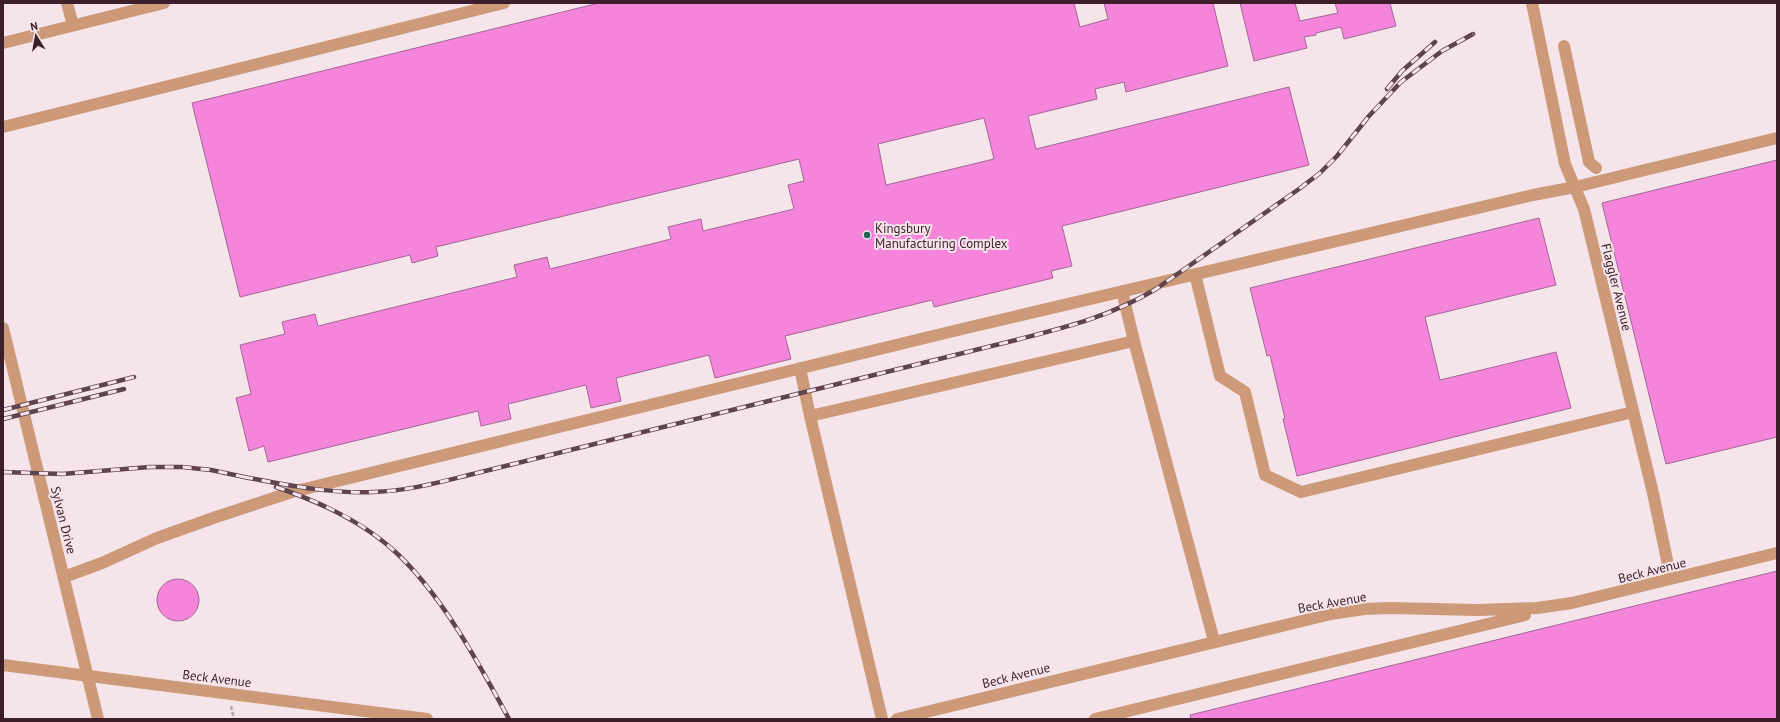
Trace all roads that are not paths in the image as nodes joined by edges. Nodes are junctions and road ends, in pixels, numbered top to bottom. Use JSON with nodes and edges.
{"nodes":[{"id":1,"x":67,"y":3,"type":"edge"},
{"id":2,"x":164,"y":3,"type":"edge"},
{"id":3,"x":504,"y":3,"type":"edge"},
{"id":4,"x":1532,"y":3,"type":"edge"},
{"id":5,"x":73,"y":25,"type":"junction"},
{"id":6,"x":3,"y":42,"type":"edge"},
{"id":7,"x":1564,"y":46,"type":"dead end"},
{"id":8,"x":3,"y":127,"type":"edge"},
{"id":9,"x":1777,"y":138,"type":"edge"},
{"id":10,"x":1596,"y":168,"type":"dead end"},
{"id":11,"x":1575,"y":188,"type":"junction"},
{"id":12,"x":1194,"y":274,"type":"junction"},
{"id":13,"x":1122,"y":291,"type":"junction"},
{"id":14,"x":3,"y":328,"type":"edge"},
{"id":15,"x":1134,"y":341,"type":"junction"},
{"id":16,"x":6,"y":351,"type":"edge"},
{"id":17,"x":800,"y":368,"type":"junction"},
{"id":18,"x":1633,"y":412,"type":"junction"},
{"id":19,"x":810,"y":416,"type":"junction"},
{"id":20,"x":1777,"y":553,"type":"edge"},
{"id":21,"x":64,"y":577,"type":"junction"},
{"id":22,"x":1671,"y":580,"type":"junction"},
{"id":23,"x":1572,"y":603,"type":"junction"},
{"id":24,"x":1214,"y":641,"type":"junction"},
{"id":25,"x":3,"y":666,"type":"edge"},
{"id":26,"x":88,"y":676,"type":"junction"},
{"id":27,"x":939,"y":714,"type":"edge"},
{"id":28,"x":98,"y":719,"type":"edge"},
{"id":29,"x":427,"y":719,"type":"edge"},
{"id":30,"x":882,"y":719,"type":"edge"},
{"id":31,"x":897,"y":719,"type":"edge"},
{"id":32,"x":1096,"y":719,"type":"edge"}],
"edges":[{"from":1,"to":5,"type":"street"},
{"from":2,"to":5,"type":"street"},
{"from":3,"to":8,"type":"street"},
{"from":4,"to":11,"type":"street","name":"Flaggler Avenue"},
{"from":5,"to":6,"type":"street"},
{"from":7,"to":10,"type":"street"},
{"from":9,"to":11,"type":"street"},
{"from":11,"to":12,"type":"street"},
{"from":11,"to":18,"type":"street","name":"Flaggler Avenue"},
{"from":12,"to":13,"type":"street"},
{"from":12,"to":18,"type":"street"},
{"from":13,"to":15,"type":"street"},
{"from":13,"to":17,"type":"street"},
{"from":14,"to":16,"type":"street","name":"Sylvan Drive"},
{"from":15,"to":19,"type":"street"},
{"from":15,"to":24,"type":"street"},
{"from":16,"to":21,"type":"street","name":"Sylvan Drive"},
{"from":17,"to":19,"type":"street"},
{"from":17,"to":21,"type":"street"},
{"from":18,"to":22,"type":"street","name":"Flaggler Avenue"},
{"from":19,"to":30,"type":"street"},
{"from":20,"to":22,"type":"street","name":"Beck Avenue"},
{"from":21,"to":26,"type":"street","name":"Sylvan Drive"},
{"from":22,"to":23,"type":"street","name":"Beck Avenue"},
{"from":23,"to":24,"type":"street","name":"Beck Avenue"},
{"from":23,"to":32,"type":"street"},
{"from":24,"to":27,"type":"street","name":"Beck Avenue"},
{"from":25,"to":26,"type":"street","name":"Beck Avenue"},
{"from":26,"to":28,"type":"street","name":"Sylvan Drive"},
{"from":26,"to":29,"type":"street","name":"Beck Avenue"},
{"from":27,"to":31,"type":"street","name":"Beck Avenue"}]}
